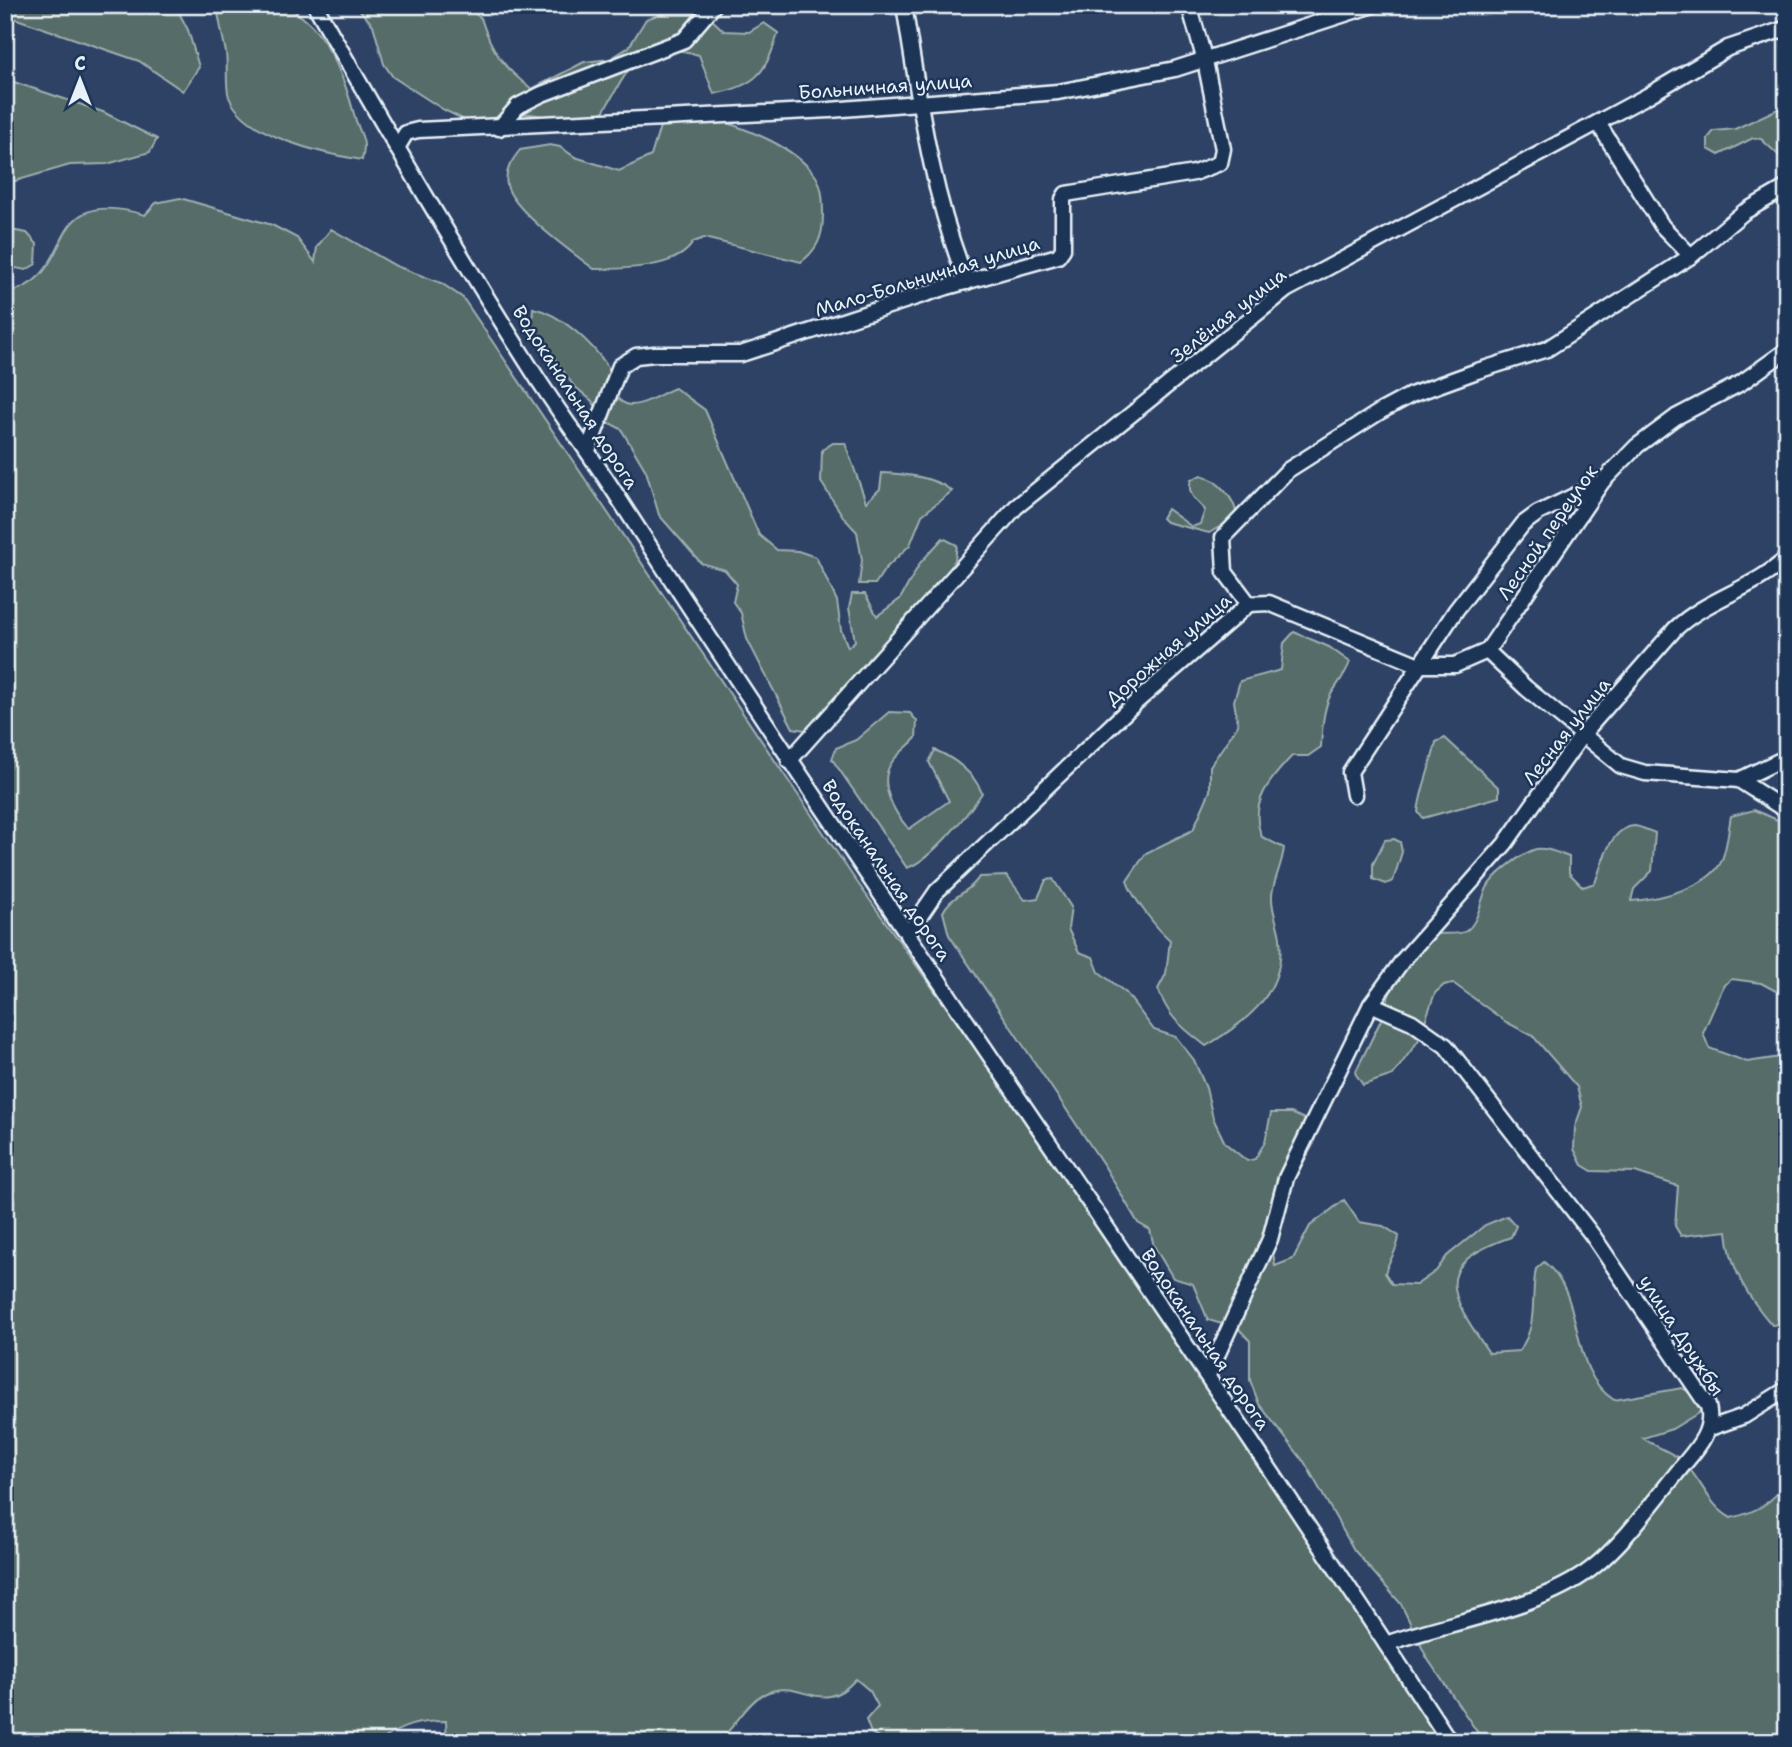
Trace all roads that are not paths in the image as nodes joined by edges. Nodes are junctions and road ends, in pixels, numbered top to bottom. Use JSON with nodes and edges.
{"nodes":[{"id":1,"x":315,"y":5,"type":"edge"},
{"id":2,"x":714,"y":5,"type":"edge"},
{"id":3,"x":904,"y":5,"type":"edge"},
{"id":4,"x":1189,"y":5,"type":"edge"},
{"id":5,"x":1373,"y":5,"type":"edge"},
{"id":6,"x":1787,"y":28,"type":"edge"},
{"id":7,"x":1205,"y":61,"type":"junction"},
{"id":8,"x":920,"y":104,"type":"junction"},
{"id":9,"x":1598,"y":123,"type":"junction"},
{"id":10,"x":499,"y":128,"type":"junction"},
{"id":11,"x":397,"y":148,"type":"junction"},
{"id":12,"x":1787,"y":187,"type":"edge"},
{"id":13,"x":1691,"y":256,"type":"junction"},
{"id":14,"x":967,"y":282,"type":"junction"},
{"id":15,"x":1787,"y":351,"type":"edge"},
{"id":16,"x":588,"y":450,"type":"junction"},
{"id":17,"x":1602,"y":482,"type":"junction"},
{"id":18,"x":1787,"y":558,"type":"edge"},
{"id":19,"x":1249,"y":604,"type":"junction"},
{"id":20,"x":1487,"y":651,"type":"junction"},
{"id":21,"x":1419,"y":665,"type":"junction"},
{"id":22,"x":1582,"y":735,"type":"junction"},
{"id":23,"x":1787,"y":757,"type":"edge"},
{"id":24,"x":789,"y":761,"type":"junction"},
{"id":25,"x":1740,"y":779,"type":"junction"},
{"id":26,"x":1354,"y":795,"type":"dead end"},
{"id":27,"x":1787,"y":811,"type":"edge"},
{"id":28,"x":907,"y":935,"type":"junction"},
{"id":29,"x":1371,"y":1004,"type":"junction"},
{"id":30,"x":1208,"y":1375,"type":"junction"},
{"id":31,"x":1787,"y":1389,"type":"edge"},
{"id":32,"x":1710,"y":1428,"type":"junction"},
{"id":33,"x":1386,"y":1644,"type":"junction"},
{"id":34,"x":1450,"y":1742,"type":"edge"}],
"edges":[{"from":1,"to":11,"type":"street","name":"Водоканальная дорога"},
{"from":2,"to":10,"type":"street"},
{"from":3,"to":8,"type":"street"},
{"from":4,"to":7,"type":"street"},
{"from":5,"to":7,"type":"street","name":"Больничная улица"},
{"from":6,"to":9,"type":"street","name":"Зелёная улица"},
{"from":7,"to":8,"type":"street","name":"Больничная улица"},
{"from":7,"to":14,"type":"street","name":"Мало-Больничная улица"},
{"from":8,"to":10,"type":"street","name":"Больничная улица"},
{"from":8,"to":14,"type":"street"},
{"from":9,"to":13,"type":"street"},
{"from":9,"to":24,"type":"street","name":"Зелёная улица"},
{"from":10,"to":11,"type":"street","name":"Больничная улица"},
{"from":11,"to":16,"type":"street","name":"Водоканальная дорога"},
{"from":12,"to":13,"type":"street"},
{"from":13,"to":19,"type":"street"},
{"from":14,"to":16,"type":"street","name":"Мало-Больничная улица"},
{"from":15,"to":17,"type":"street","name":"Лесной переулок"},
{"from":16,"to":24,"type":"street","name":"Водоканальная дорога"},
{"from":17,"to":20,"type":"street","name":"Лесной переулок"},
{"from":17,"to":21,"type":"street"},
{"from":18,"to":22,"type":"street","name":"Лесная улица"},
{"from":19,"to":21,"type":"street","name":"Дорожная улица"},
{"from":19,"to":28,"type":"street","name":"Дорожная улица"},
{"from":20,"to":21,"type":"street","name":"Дорожная улица"},
{"from":20,"to":22,"type":"street"},
{"from":21,"to":26,"type":"street"},
{"from":22,"to":25,"type":"street"},
{"from":22,"to":29,"type":"street","name":"Лесная улица"},
{"from":23,"to":25,"type":"street"},
{"from":24,"to":28,"type":"street","name":"Водоканальная дорога"},
{"from":25,"to":27,"type":"street"},
{"from":28,"to":30,"type":"street","name":"Водоканальная дорога"},
{"from":29,"to":30,"type":"street","name":"Лесная улица"},
{"from":29,"to":32,"type":"street","name":"улица Дружбы"},
{"from":30,"to":33,"type":"street","name":"Водоканальная дорога"},
{"from":31,"to":32,"type":"street"},
{"from":32,"to":33,"type":"street","name":"улица Дружбы"},
{"from":33,"to":34,"type":"street","name":"Водоканальная дорога"}]}
